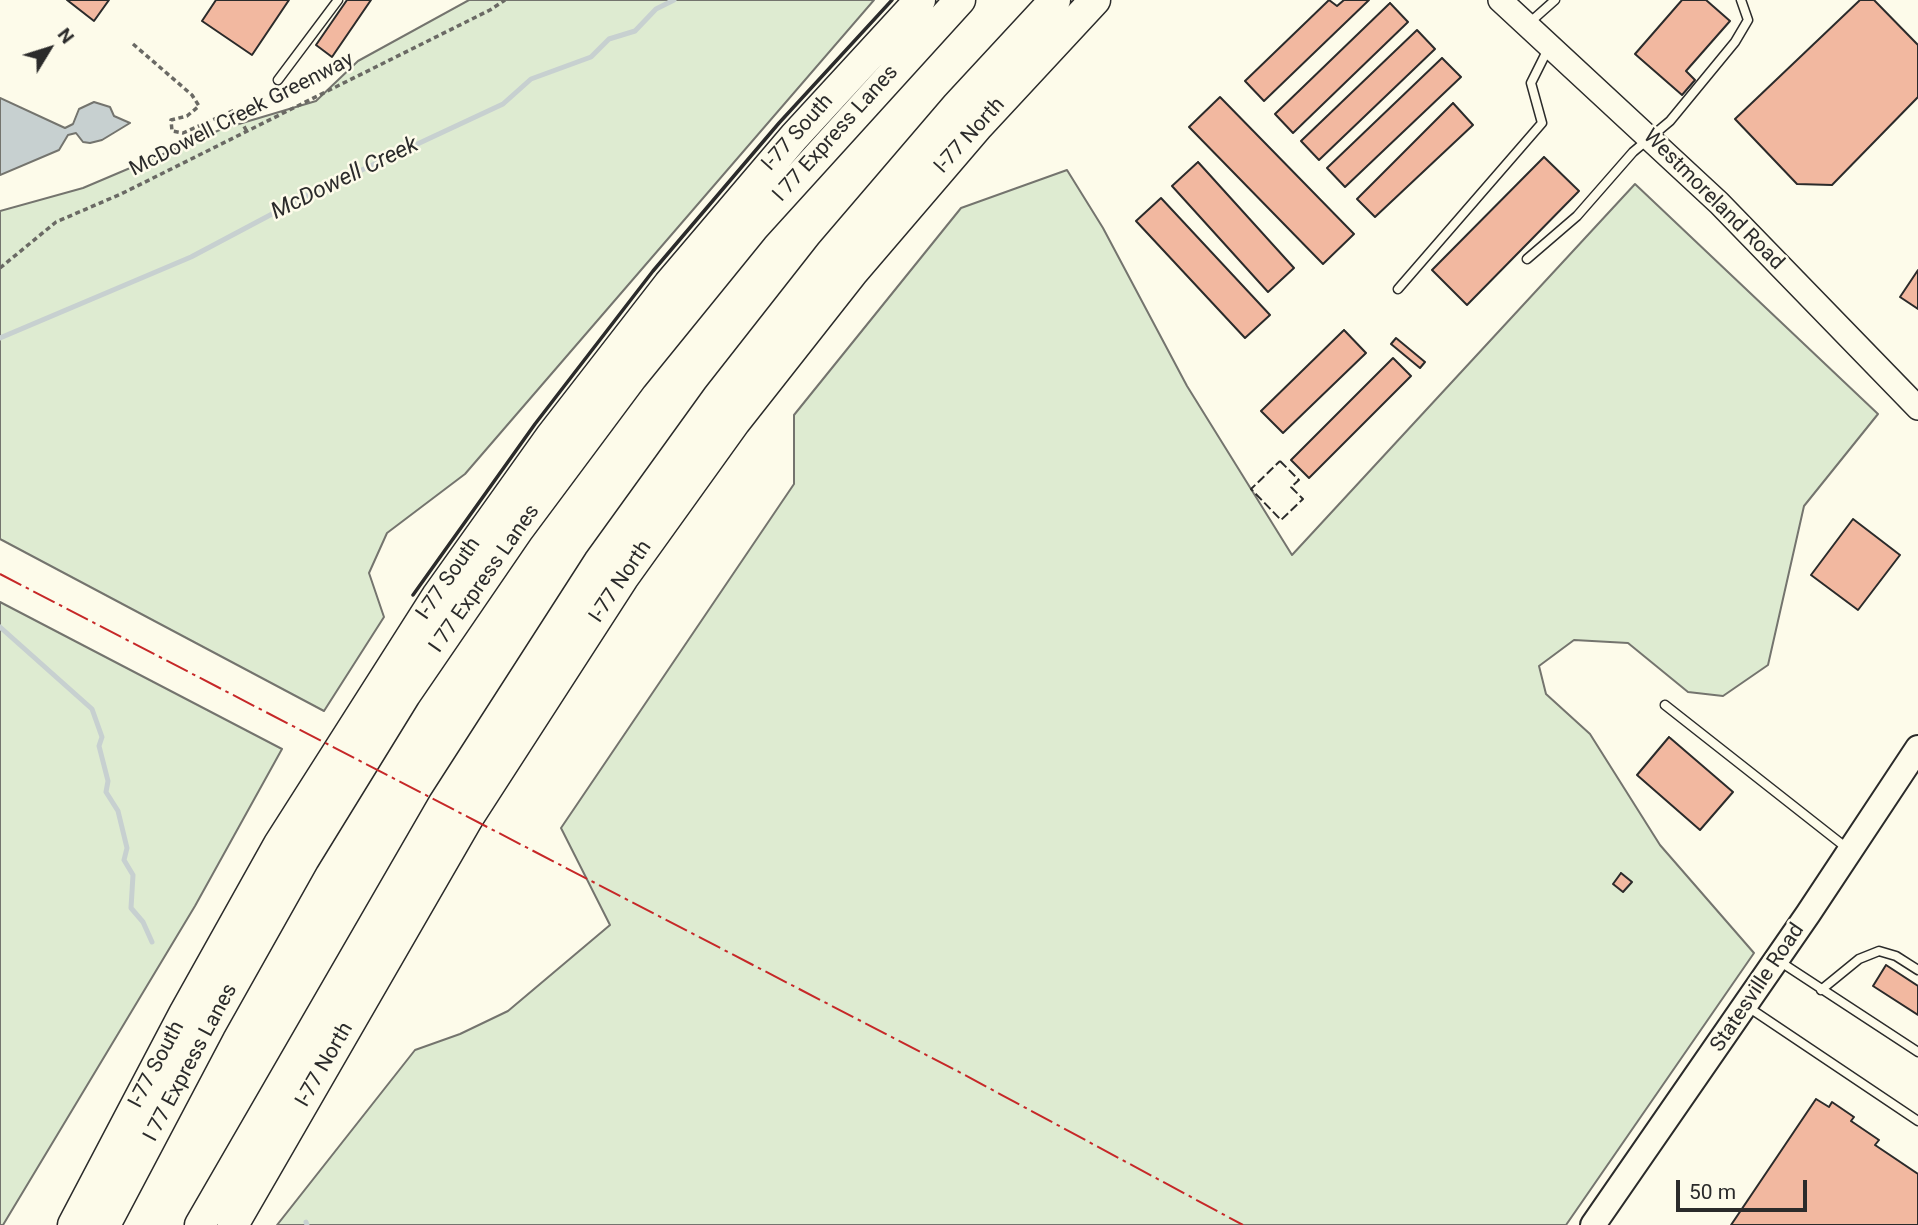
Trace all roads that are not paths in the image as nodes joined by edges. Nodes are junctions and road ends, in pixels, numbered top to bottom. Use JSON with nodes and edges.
{"nodes":[{"id":1,"x":338,"y":0,"type":"edge"},
{"id":2,"x":920,"y":0,"type":"edge"},
{"id":3,"x":960,"y":0,"type":"edge"},
{"id":4,"x":1055,"y":0,"type":"edge"},
{"id":5,"x":1095,"y":0,"type":"edge"},
{"id":6,"x":1500,"y":0,"type":"edge"},
{"id":7,"x":1555,"y":0,"type":"edge"},
{"id":8,"x":1741,"y":0,"type":"edge"},
{"id":9,"x":1528,"y":24,"type":"junction"},
{"id":10,"x":1550,"y":44,"type":"junction"},
{"id":11,"x":278,"y":80,"type":"dead end"},
{"id":12,"x":1650,"y":136,"type":"junction"},
{"id":13,"x":1527,"y":259,"type":"dead end"},
{"id":14,"x":1398,"y":289,"type":"dead end"},
{"id":15,"x":1917,"y":403,"type":"edge"},
{"id":16,"x":1665,"y":705,"type":"dead end"},
{"id":17,"x":1918,"y":748,"type":"edge"},
{"id":18,"x":1850,"y":850,"type":"junction"},
{"id":19,"x":1777,"y":960,"type":"junction"},
{"id":20,"x":1918,"y":970,"type":"edge"},
{"id":21,"x":1821,"y":990,"type":"junction"},
{"id":22,"x":1745,"y":1006,"type":"junction"},
{"id":23,"x":1918,"y":1052,"type":"edge"},
{"id":24,"x":1918,"y":1121,"type":"edge"},
{"id":25,"x":73,"y":1225,"type":"edge"},
{"id":26,"x":105,"y":1225,"type":"edge"},
{"id":27,"x":200,"y":1225,"type":"edge"},
{"id":28,"x":233,"y":1225,"type":"edge"},
{"id":29,"x":1594,"y":1225,"type":"edge"}],
"edges":[{"from":1,"to":11,"type":"lane"},
{"from":2,"to":25,"type":"highway","name":"I-77 South"},
{"from":3,"to":26,"type":"highway","name":"I 77 Express Lanes"},
{"from":4,"to":27,"type":"highway"},
{"from":5,"to":28,"type":"highway","name":"I-77 North"},
{"from":6,"to":9,"type":"street","name":"Westmoreland Road"},
{"from":7,"to":9,"type":"lane"},
{"from":8,"to":12,"type":"lane"},
{"from":9,"to":10,"type":"street","name":"Westmoreland Road"},
{"from":10,"to":12,"type":"street","name":"Westmoreland Road"},
{"from":10,"to":14,"type":"lane"},
{"from":12,"to":13,"type":"lane"},
{"from":12,"to":15,"type":"street","name":"Westmoreland Road"},
{"from":16,"to":18,"type":"lane"},
{"from":17,"to":18,"type":"main road","name":"Statesville Road"},
{"from":18,"to":19,"type":"main road","name":"Statesville Road"},
{"from":19,"to":21,"type":"lane"},
{"from":19,"to":22,"type":"main road","name":"Statesville Road"},
{"from":20,"to":21,"type":"lane"},
{"from":21,"to":23,"type":"lane"},
{"from":22,"to":24,"type":"lane"},
{"from":22,"to":29,"type":"main road","name":"Statesville Road"}]}
